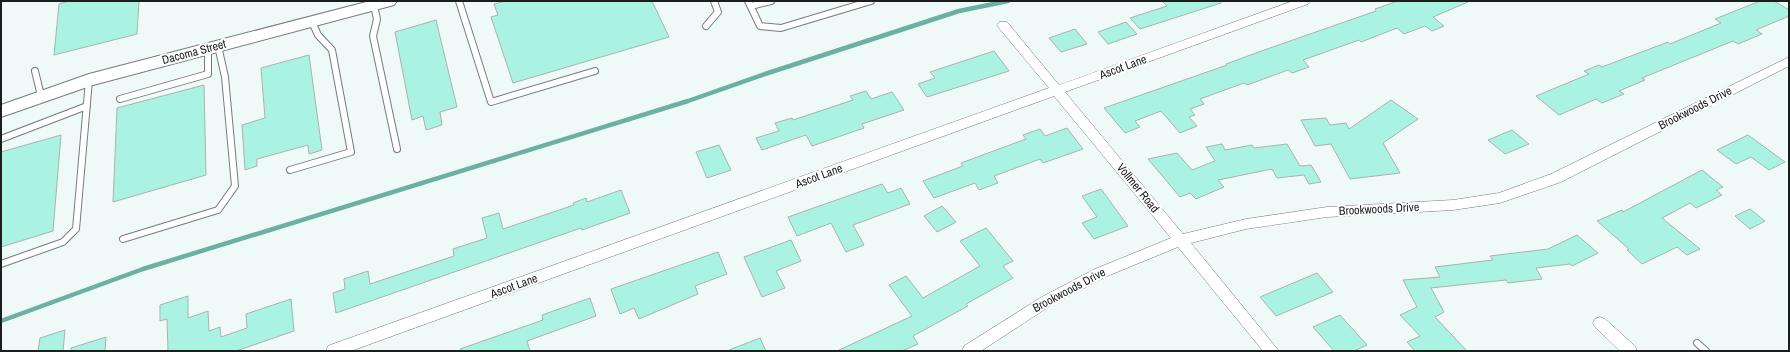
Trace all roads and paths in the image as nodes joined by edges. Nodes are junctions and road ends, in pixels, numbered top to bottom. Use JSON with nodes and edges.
{"nodes":[{"id":1,"x":390,"y":1,"type":"edge"},
{"id":2,"x":459,"y":1,"type":"edge"},
{"id":3,"x":714,"y":1,"type":"edge"},
{"id":4,"x":771,"y":1,"type":"edge"},
{"id":5,"x":871,"y":1,"type":"edge"},
{"id":6,"x":1304,"y":1,"type":"edge"},
{"id":7,"x":750,"y":4,"type":"edge"},
{"id":8,"x":374,"y":6,"type":"junction"},
{"id":9,"x":312,"y":22,"type":"junction"},
{"id":10,"x":1003,"y":25,"type":"dead end"},
{"id":11,"x":706,"y":26,"type":"dead end"},
{"id":12,"x":213,"y":47,"type":"junction"},
{"id":13,"x":1789,"y":61,"type":"edge"},
{"id":14,"x":35,"y":71,"type":"dead end"},
{"id":15,"x":595,"y":71,"type":"dead end"},
{"id":16,"x":89,"y":80,"type":"junction"},
{"id":17,"x":1058,"y":90,"type":"junction"},
{"id":18,"x":41,"y":96,"type":"junction"},
{"id":19,"x":120,"y":99,"type":"dead end"},
{"id":20,"x":87,"y":106,"type":"junction"},
{"id":21,"x":1,"y":111,"type":"edge"},
{"id":22,"x":1,"y":139,"type":"edge"},
{"id":23,"x":397,"y":149,"type":"dead end"},
{"id":24,"x":290,"y":170,"type":"dead end"},
{"id":25,"x":123,"y":239,"type":"dead end"},
{"id":26,"x":1181,"y":240,"type":"junction"},
{"id":27,"x":1,"y":264,"type":"edge"},
{"id":28,"x":1600,"y":323,"type":"dead end"},
{"id":29,"x":1697,"y":343,"type":"dead end"},
{"id":30,"x":333,"y":351,"type":"edge"},
{"id":31,"x":969,"y":351,"type":"edge"},
{"id":32,"x":1272,"y":351,"type":"edge"},
{"id":33,"x":1630,"y":351,"type":"edge"},
{"id":34,"x":1706,"y":351,"type":"edge"}],
"edges":[{"from":1,"to":8,"type":"main road","name":"Dacoma Street"},
{"from":2,"to":15,"type":"lane"},
{"from":3,"to":11,"type":"lane"},
{"from":4,"to":7,"type":"lane"},
{"from":5,"to":7,"type":"lane"},
{"from":6,"to":17,"type":"street","name":"Ascot Lane"},
{"from":8,"to":9,"type":"main road","name":"Dacoma Street"},
{"from":8,"to":23,"type":"lane"},
{"from":9,"to":12,"type":"main road","name":"Dacoma Street"},
{"from":9,"to":24,"type":"lane"},
{"from":10,"to":17,"type":"street","name":"Vollmer Road"},
{"from":12,"to":16,"type":"main road","name":"Dacoma Street"},
{"from":12,"to":19,"type":"lane"},
{"from":12,"to":25,"type":"lane"},
{"from":13,"to":26,"type":"street","name":"Brookwoods Drive"},
{"from":14,"to":18,"type":"lane"},
{"from":16,"to":18,"type":"main road","name":"Dacoma Street"},
{"from":16,"to":20,"type":"lane"},
{"from":17,"to":26,"type":"street","name":"Vollmer Road"},
{"from":17,"to":30,"type":"street","name":"Ascot Lane"},
{"from":18,"to":21,"type":"main road","name":"Dacoma Street"},
{"from":20,"to":22,"type":"lane"},
{"from":20,"to":27,"type":"lane"},
{"from":26,"to":31,"type":"street","name":"Brookwoods Drive"},
{"from":26,"to":32,"type":"street","name":"Vollmer Road"},
{"from":28,"to":33,"type":"street"},
{"from":29,"to":34,"type":"lane"}]}
